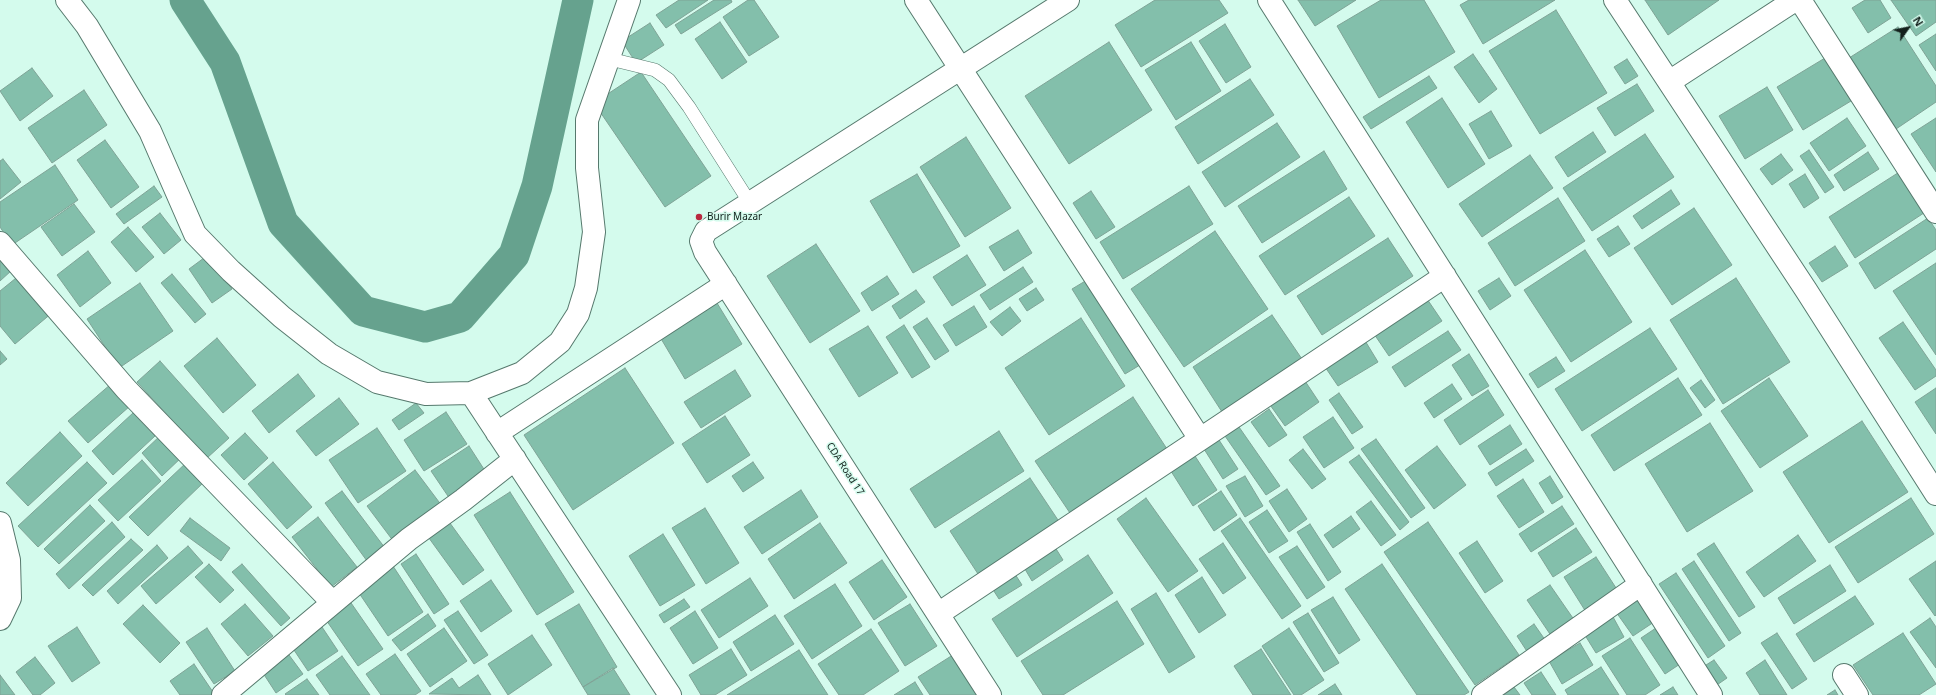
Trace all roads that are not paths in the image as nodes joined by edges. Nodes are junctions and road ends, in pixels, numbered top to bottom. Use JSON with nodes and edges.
{"nodes":[{"id":1,"x":68,"y":0,"type":"edge"},
{"id":2,"x":629,"y":0,"type":"edge"},
{"id":3,"x":916,"y":0,"type":"edge"},
{"id":4,"x":1068,"y":0,"type":"edge"},
{"id":5,"x":1269,"y":0,"type":"edge"},
{"id":6,"x":1615,"y":0,"type":"edge"},
{"id":7,"x":1794,"y":0,"type":"edge"},
{"id":8,"x":1800,"y":0,"type":"edge"},
{"id":9,"x":610,"y":59,"type":"junction"},
{"id":10,"x":961,"y":67,"type":"junction"},
{"id":11,"x":1669,"y":82,"type":"junction"},
{"id":12,"x":750,"y":203,"type":"junction"},
{"id":13,"x":1936,"y":212,"type":"edge"},
{"id":14,"x":0,"y":243,"type":"edge"},
{"id":15,"x":1445,"y":276,"type":"junction"},
{"id":16,"x":726,"y":284,"type":"junction"},
{"id":17,"x":471,"y":393,"type":"junction"},
{"id":18,"x":497,"y":433,"type":"junction"},
{"id":19,"x":1200,"y":439,"type":"junction"},
{"id":20,"x":515,"y":459,"type":"junction"},
{"id":21,"x":1936,"y":494,"type":"edge"},
{"id":22,"x":0,"y":523,"type":"edge"},
{"id":23,"x":1641,"y":584,"type":"junction"},
{"id":24,"x":332,"y":602,"type":"junction"},
{"id":25,"x":938,"y":614,"type":"junction"},
{"id":26,"x":0,"y":619,"type":"edge"},
{"id":27,"x":1844,"y":675,"type":"dead end"},
{"id":28,"x":223,"y":695,"type":"edge"},
{"id":29,"x":670,"y":695,"type":"edge"},
{"id":30,"x":990,"y":695,"type":"edge"},
{"id":31,"x":1483,"y":695,"type":"edge"},
{"id":32,"x":1711,"y":695,"type":"edge"},
{"id":33,"x":1857,"y":695,"type":"edge"}],
"edges":[{"from":1,"to":17,"type":"street"},
{"from":2,"to":9,"type":"street"},
{"from":3,"to":10,"type":"street"},
{"from":4,"to":10,"type":"street"},
{"from":5,"to":15,"type":"street"},
{"from":6,"to":11,"type":"street"},
{"from":7,"to":11,"type":"street"},
{"from":8,"to":13,"type":"street"},
{"from":9,"to":12,"type":"lane"},
{"from":9,"to":17,"type":"street"},
{"from":10,"to":12,"type":"street"},
{"from":10,"to":19,"type":"street"},
{"from":11,"to":21,"type":"street"},
{"from":12,"to":16,"type":"street","name":"CDA Road 17"},
{"from":14,"to":24,"type":"street"},
{"from":15,"to":19,"type":"street"},
{"from":15,"to":23,"type":"street"},
{"from":16,"to":18,"type":"street"},
{"from":16,"to":25,"type":"street","name":"CDA Road 17"},
{"from":17,"to":18,"type":"street"},
{"from":18,"to":20,"type":"street"},
{"from":19,"to":25,"type":"street"},
{"from":20,"to":24,"type":"street"},
{"from":20,"to":29,"type":"street"},
{"from":22,"to":26,"type":"street"},
{"from":23,"to":31,"type":"street"},
{"from":23,"to":32,"type":"street"},
{"from":24,"to":28,"type":"street"},
{"from":25,"to":30,"type":"street","name":"CDA Road 17"},
{"from":27,"to":33,"type":"street"}]}
